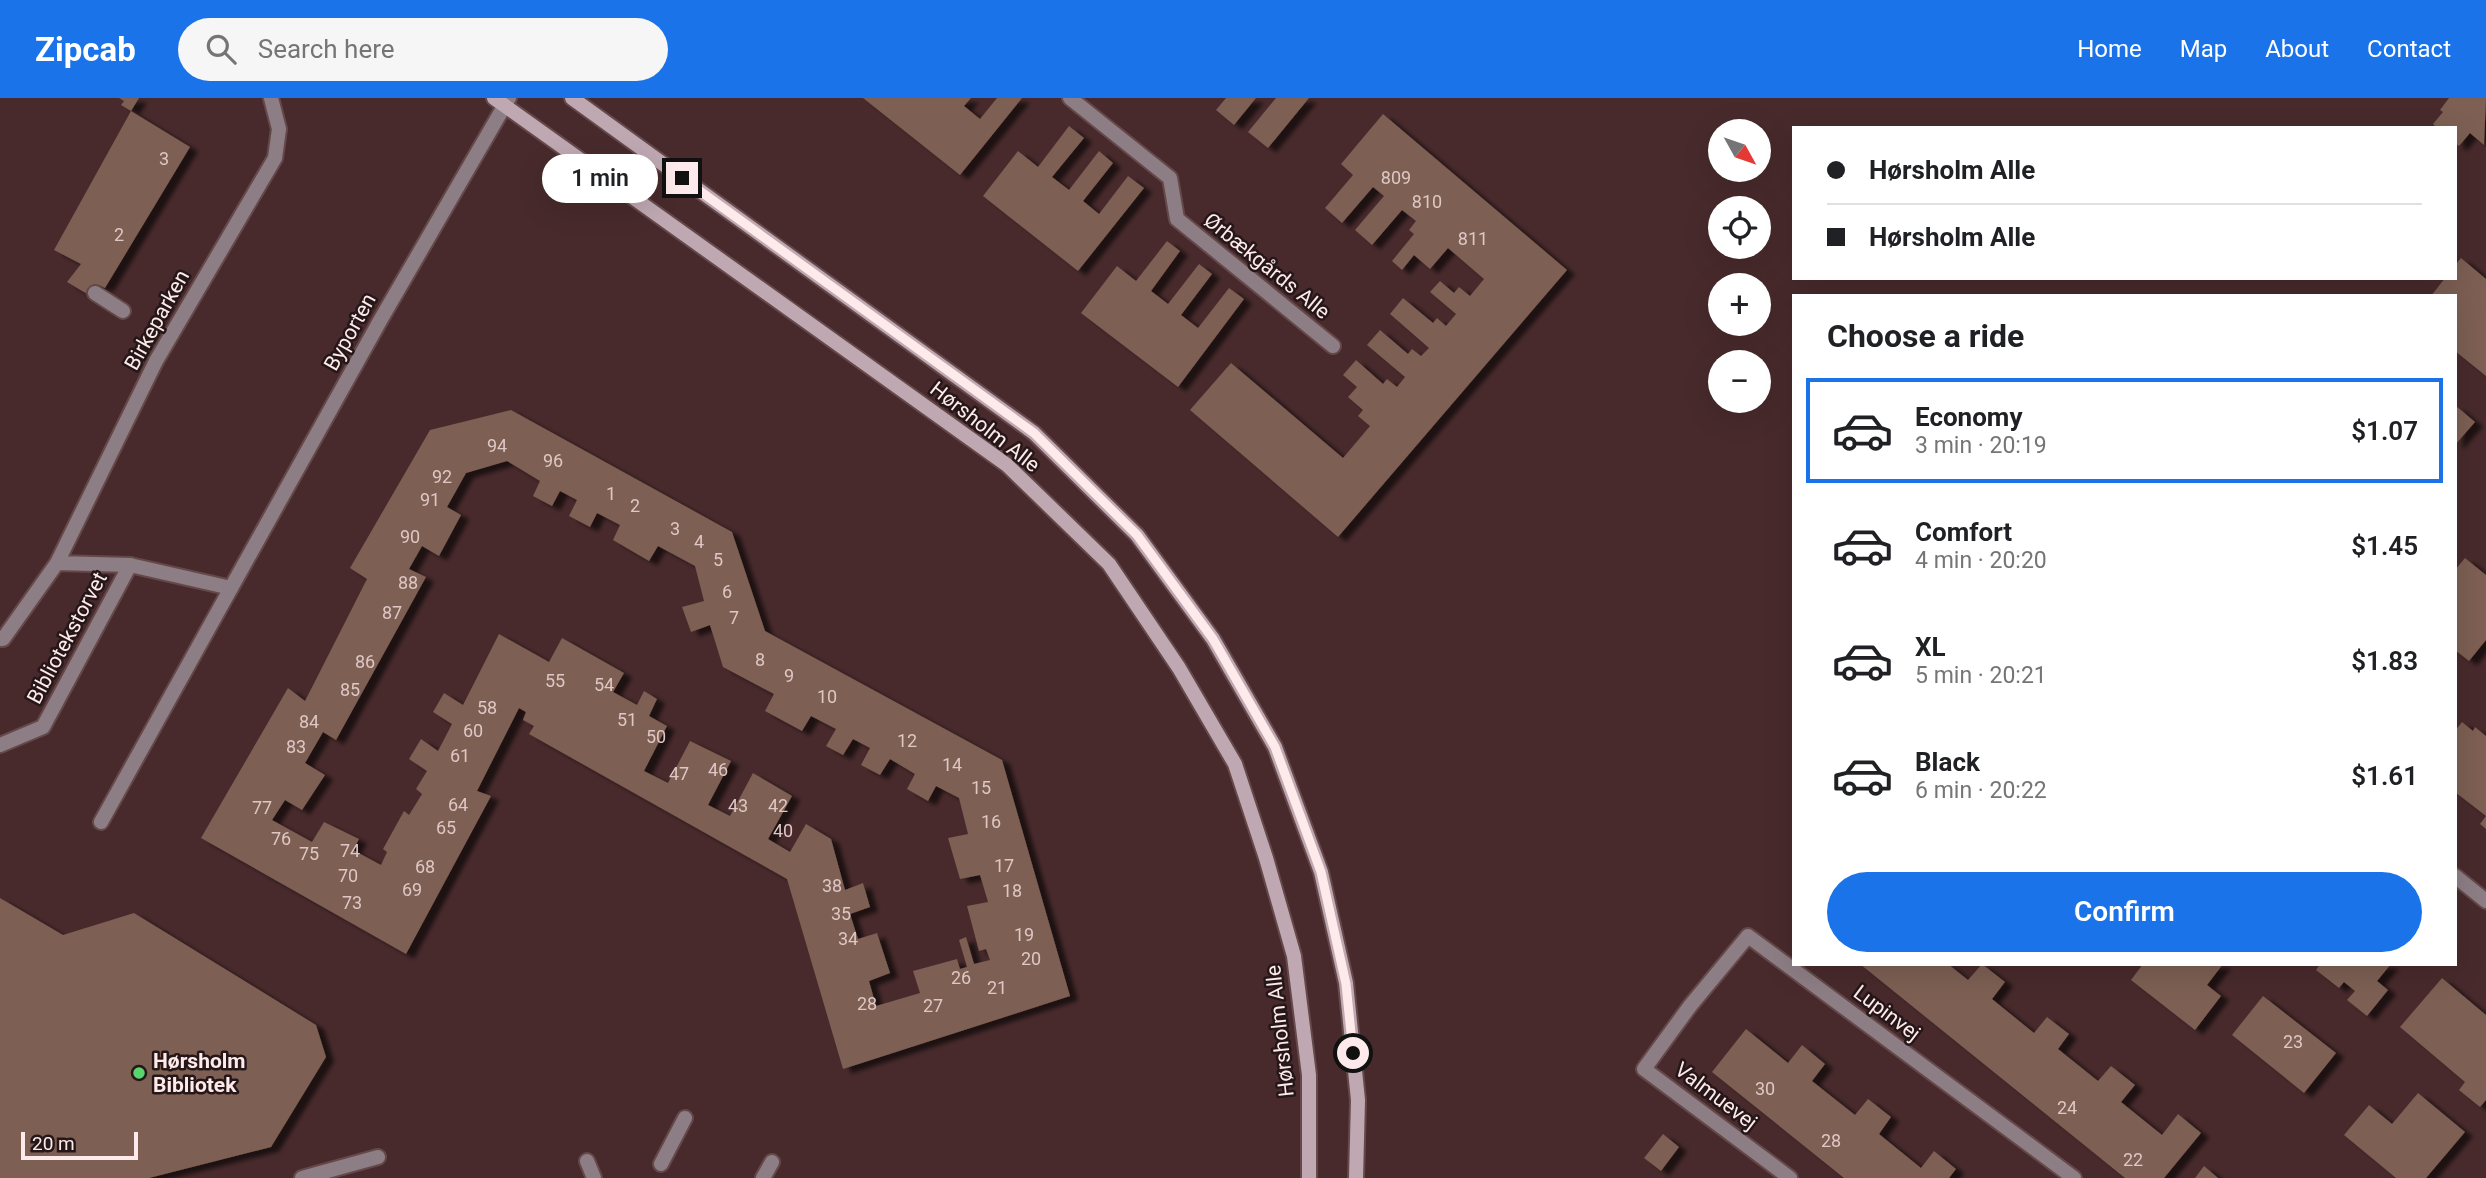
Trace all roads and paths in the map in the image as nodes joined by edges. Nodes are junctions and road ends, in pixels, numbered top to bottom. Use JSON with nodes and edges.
{"nodes":[{"id":1,"x":271,"y":98,"type":"edge"},
{"id":2,"x":572,"y":98,"type":"edge"},
{"id":3,"x":1070,"y":98,"type":"edge"},
{"id":4,"x":503,"y":101,"type":"edge"},
{"id":5,"x":95,"y":293,"type":"dead end"},
{"id":6,"x":123,"y":311,"type":"dead end"},
{"id":7,"x":1333,"y":346,"type":"dead end"},
{"id":8,"x":57,"y":563,"type":"junction"},
{"id":9,"x":130,"y":565,"type":"junction"},
{"id":10,"x":231,"y":588,"type":"junction"},
{"id":11,"x":0,"y":639,"type":"edge"},
{"id":12,"x":0,"y":745,"type":"edge"},
{"id":13,"x":101,"y":822,"type":"dead end"},
{"id":14,"x":2457,"y":878,"type":"edge"},
{"id":15,"x":2486,"y":901,"type":"edge"},
{"id":16,"x":1690,"y":1006,"type":"joint"},
{"id":17,"x":685,"y":1118,"type":"dead end"},
{"id":18,"x":378,"y":1157,"type":"dead end"},
{"id":19,"x":587,"y":1161,"type":"dead end"},
{"id":20,"x":772,"y":1162,"type":"dead end"},
{"id":21,"x":661,"y":1164,"type":"dead end"},
{"id":22,"x":302,"y":1178,"type":"edge"},
{"id":23,"x":594,"y":1178,"type":"edge"},
{"id":24,"x":763,"y":1178,"type":"edge"},
{"id":25,"x":1309,"y":1178,"type":"edge"},
{"id":26,"x":1356,"y":1178,"type":"edge"},
{"id":27,"x":1790,"y":1178,"type":"edge"},
{"id":28,"x":2074,"y":1178,"type":"edge"}],
"edges":[{"from":1,"to":8,"type":"street","name":"Birkeparken"},
{"from":2,"to":26,"type":"main road","name":"Hørsholm Alle"},
{"from":3,"to":7,"type":"street","name":"Ørbækgårds Alle"},
{"from":4,"to":10,"type":"street","name":"Byporten"},
{"from":4,"to":25,"type":"main road","name":"Hørsholm Alle"},
{"from":5,"to":6,"type":"street"},
{"from":8,"to":9,"type":"street","name":"Bibliotekstorvet"},
{"from":8,"to":11,"type":"street","name":"Bibliotekstorvet"},
{"from":9,"to":10,"type":"street","name":"Bibliotekstorvet"},
{"from":9,"to":12,"type":"street","name":"Bibliotekstorvet"},
{"from":10,"to":13,"type":"street","name":"Byporten"},
{"from":14,"to":15,"type":"street"},
{"from":16,"to":27,"type":"street","name":"Valmuevej"},
{"from":16,"to":28,"type":"street","name":"Lupinvej"},
{"from":17,"to":21,"type":"street"},
{"from":18,"to":22,"type":"street"},
{"from":19,"to":23,"type":"street"},
{"from":20,"to":24,"type":"street"}]}
